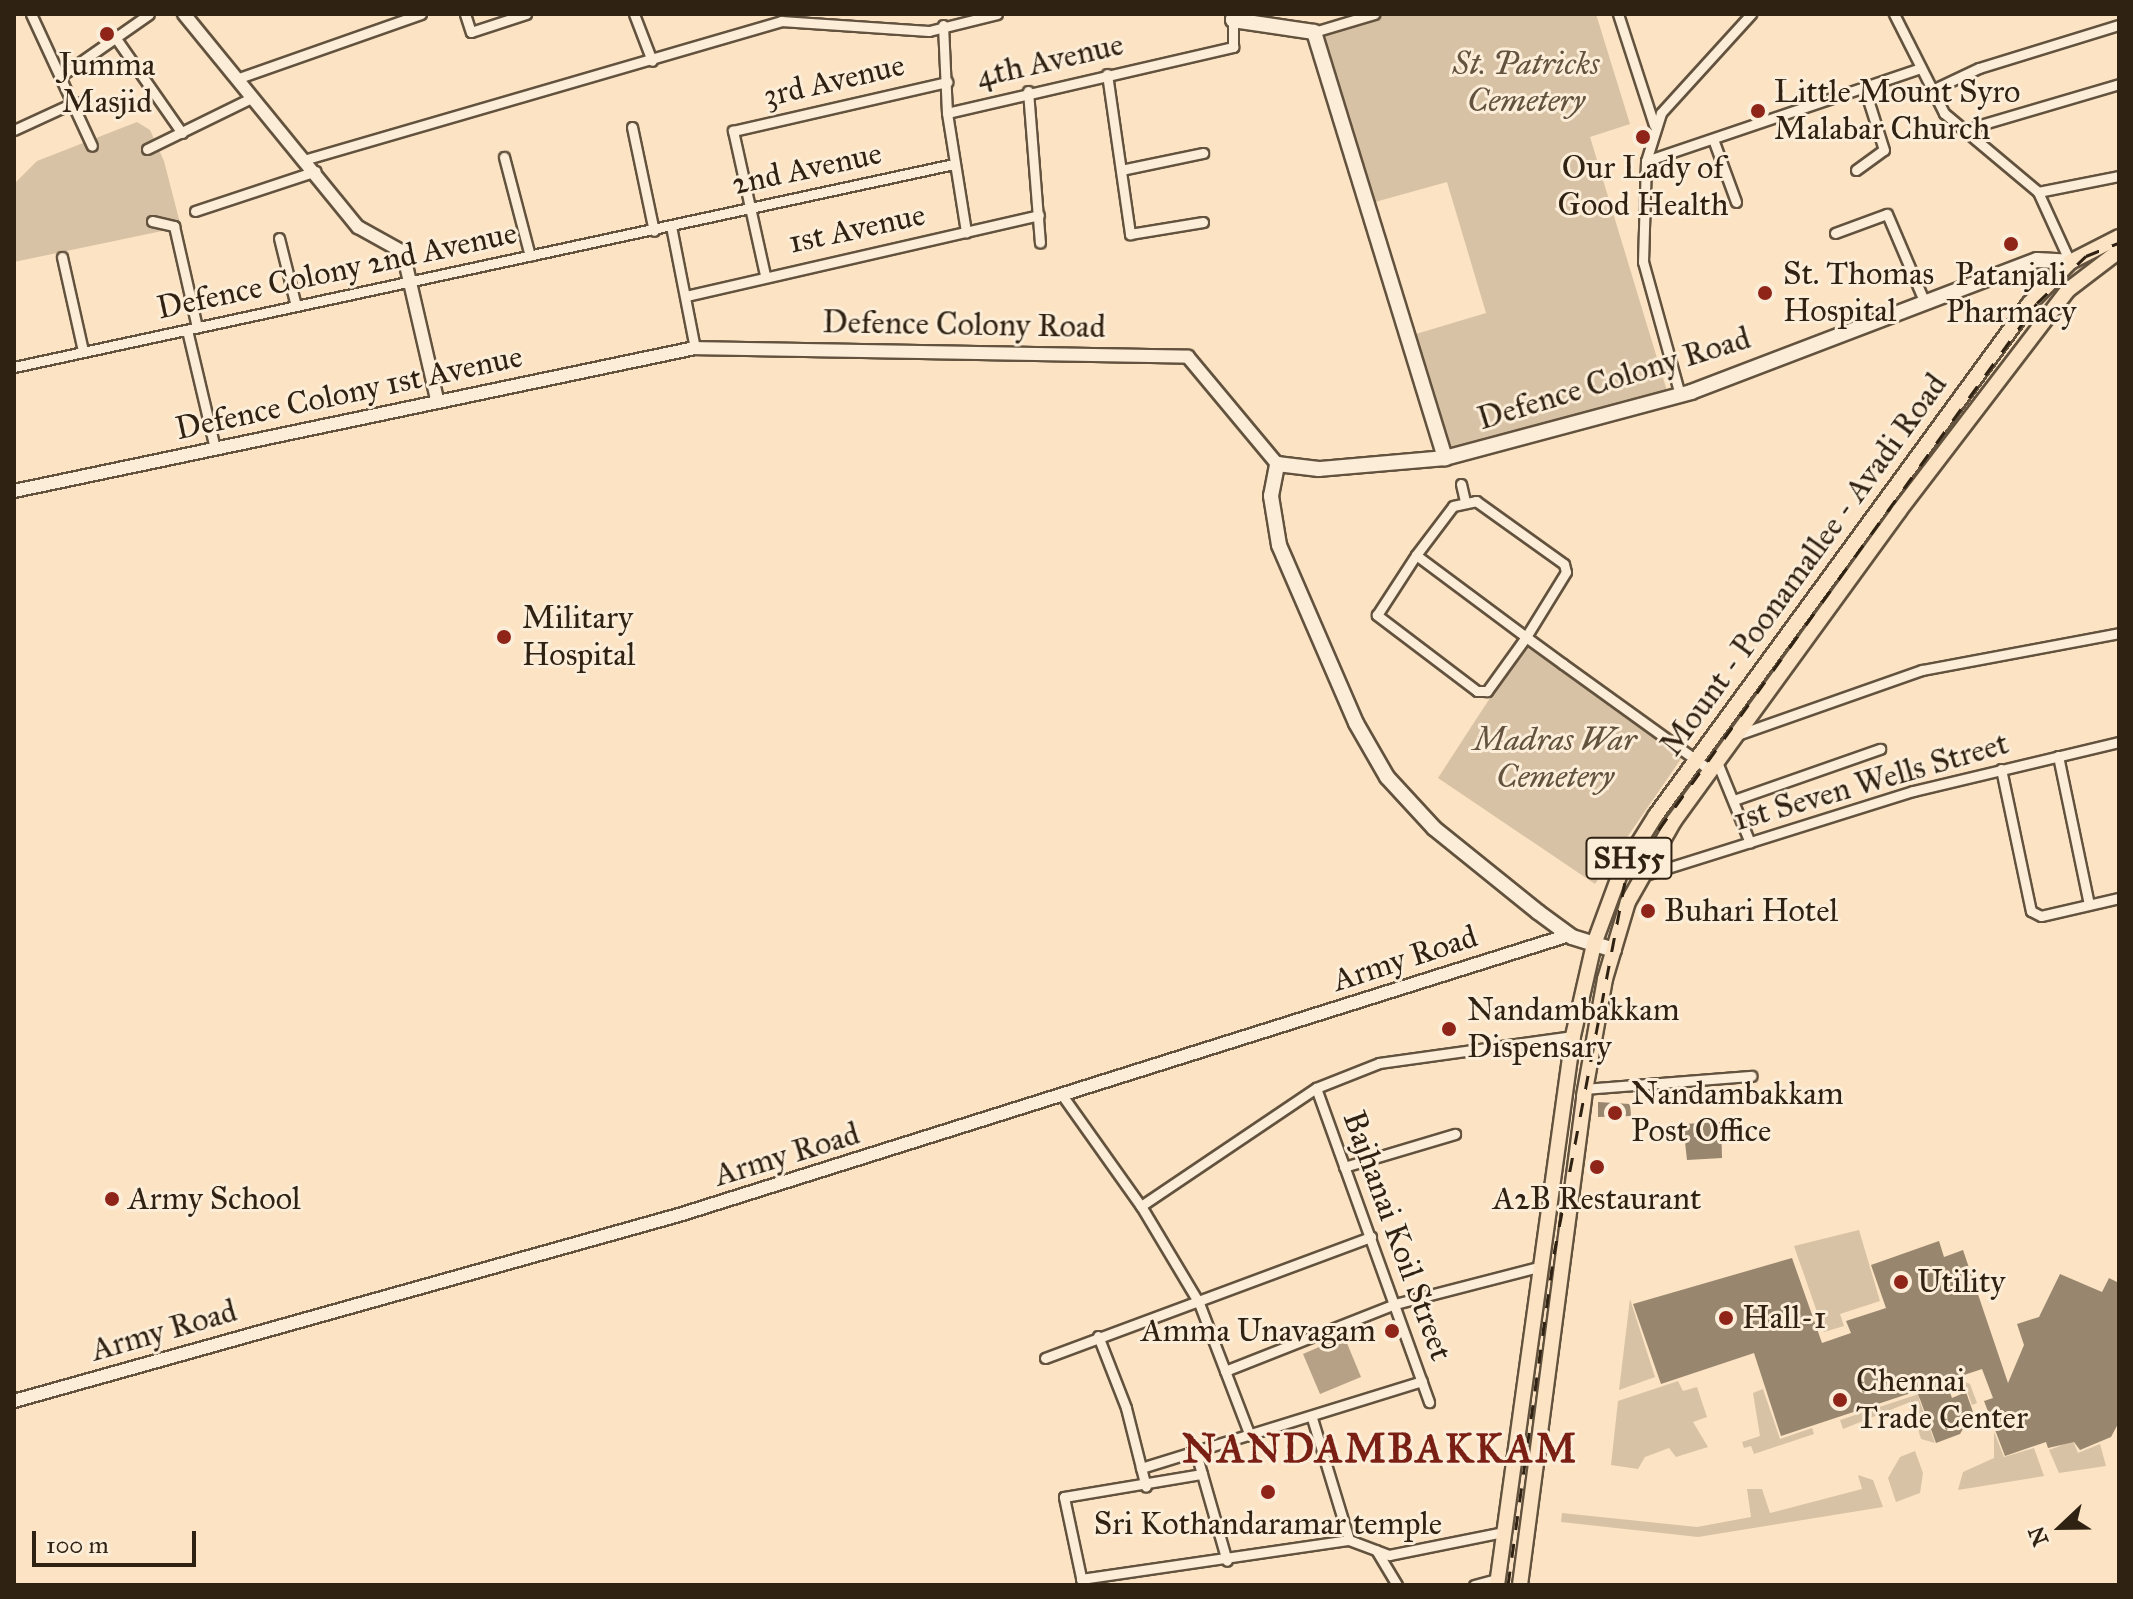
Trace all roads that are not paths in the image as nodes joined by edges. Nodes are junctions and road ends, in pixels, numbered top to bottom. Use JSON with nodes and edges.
{"nodes":[{"id":1,"x":31,"y":14,"type":"edge"},
{"id":2,"x":149,"y":14,"type":"edge"},
{"id":3,"x":184,"y":14,"type":"edge"},
{"id":4,"x":421,"y":14,"type":"edge"},
{"id":5,"x":465,"y":14,"type":"edge"},
{"id":6,"x":526,"y":14,"type":"edge"},
{"id":7,"x":634,"y":14,"type":"edge"},
{"id":8,"x":997,"y":14,"type":"edge"},
{"id":9,"x":1374,"y":14,"type":"edge"},
{"id":10,"x":1618,"y":14,"type":"edge"},
{"id":11,"x":1751,"y":14,"type":"edge"},
{"id":12,"x":1894,"y":14,"type":"edge"},
{"id":13,"x":400,"y":17,"type":"edge"},
{"id":14,"x":1234,"y":17,"type":"edge"},
{"id":15,"x":943,"y":25,"type":"junction"},
{"id":16,"x":2119,"y":25,"type":"edge"},
{"id":17,"x":1314,"y":32,"type":"junction"},
{"id":18,"x":115,"y":37,"type":"junction"},
{"id":19,"x":652,"y":61,"type":"junction"},
{"id":20,"x":1921,"y":68,"type":"junction"},
{"id":21,"x":1107,"y":74,"type":"junction"},
{"id":22,"x":62,"y":75,"type":"junction"},
{"id":23,"x":239,"y":78,"type":"junction"},
{"id":24,"x":947,"y":82,"type":"junction"},
{"id":25,"x":2119,"y":84,"type":"edge"},
{"id":26,"x":1864,"y":87,"type":"junction"},
{"id":27,"x":1932,"y":90,"type":"junction"},
{"id":28,"x":1028,"y":91,"type":"junction"},
{"id":29,"x":253,"y":97,"type":"junction"},
{"id":30,"x":75,"y":102,"type":"junction"},
{"id":31,"x":947,"y":113,"type":"junction"},
{"id":32,"x":1654,"y":125,"type":"junction"},
{"id":33,"x":632,"y":127,"type":"dead end"},
{"id":34,"x":14,"y":130,"type":"edge"},
{"id":35,"x":1963,"y":130,"type":"junction"},
{"id":36,"x":182,"y":133,"type":"junction"},
{"id":37,"x":1713,"y":139,"type":"junction"},
{"id":38,"x":92,"y":146,"type":"dead end"},
{"id":39,"x":147,"y":149,"type":"dead end"},
{"id":40,"x":1203,"y":153,"type":"dead end"},
{"id":41,"x":504,"y":157,"type":"dead end"},
{"id":42,"x":307,"y":159,"type":"junction"},
{"id":43,"x":1646,"y":161,"type":"junction"},
{"id":44,"x":954,"y":164,"type":"junction"},
{"id":45,"x":1121,"y":170,"type":"junction"},
{"id":46,"x":1856,"y":170,"type":"dead end"},
{"id":47,"x":316,"y":171,"type":"junction"},
{"id":48,"x":2119,"y":176,"type":"edge"},
{"id":49,"x":2038,"y":192,"type":"junction"},
{"id":50,"x":1736,"y":202,"type":"dead end"},
{"id":51,"x":751,"y":207,"type":"junction"},
{"id":52,"x":195,"y":211,"type":"dead end"},
{"id":53,"x":1039,"y":215,"type":"junction"},
{"id":54,"x":152,"y":221,"type":"dead end"},
{"id":55,"x":1203,"y":222,"type":"dead end"},
{"id":56,"x":671,"y":226,"type":"junction"},
{"id":57,"x":654,"y":231,"type":"junction"},
{"id":58,"x":966,"y":232,"type":"junction"},
{"id":59,"x":1835,"y":233,"type":"dead end"},
{"id":60,"x":2119,"y":237,"type":"edge"},
{"id":61,"x":279,"y":238,"type":"dead end"},
{"id":62,"x":1040,"y":243,"type":"dead end"},
{"id":63,"x":2119,"y":251,"type":"edge"},
{"id":64,"x":530,"y":256,"type":"junction"},
{"id":65,"x":62,"y":257,"type":"dead end"},
{"id":66,"x":2070,"y":262,"type":"junction"},
{"id":67,"x":765,"y":275,"type":"junction"},
{"id":68,"x":414,"y":283,"type":"junction"},
{"id":69,"x":686,"y":296,"type":"junction"},
{"id":70,"x":1925,"y":303,"type":"junction"},
{"id":71,"x":296,"y":306,"type":"junction"},
{"id":72,"x":192,"y":328,"type":"junction"},
{"id":73,"x":695,"y":348,"type":"junction"},
{"id":74,"x":83,"y":351,"type":"junction"},
{"id":75,"x":14,"y":367,"type":"edge"},
{"id":76,"x":1680,"y":395,"type":"junction"},
{"id":77,"x":437,"y":399,"type":"junction"},
{"id":78,"x":215,"y":448,"type":"junction"},
{"id":79,"x":1445,"y":458,"type":"junction"},
{"id":80,"x":1277,"y":464,"type":"junction"},
{"id":81,"x":1461,"y":484,"type":"dead end"},
{"id":82,"x":14,"y":491,"type":"edge"},
{"id":83,"x":1465,"y":502,"type":"junction"},
{"id":84,"x":1416,"y":555,"type":"junction"},
{"id":85,"x":2119,"y":633,"type":"edge"},
{"id":86,"x":1526,"y":637,"type":"junction"},
{"id":87,"x":1737,"y":735,"type":"junction"},
{"id":88,"x":2119,"y":742,"type":"edge"},
{"id":89,"x":1880,"y":749,"type":"dead end"},
{"id":90,"x":2058,"y":756,"type":"junction"},
{"id":91,"x":1696,"y":759,"type":"junction"},
{"id":92,"x":1714,"y":766,"type":"junction"},
{"id":93,"x":2001,"y":769,"type":"junction"},
{"id":94,"x":1734,"y":800,"type":"junction"},
{"id":95,"x":1750,"y":843,"type":"junction"},
{"id":96,"x":1639,"y":877,"type":"junction"},
{"id":97,"x":2119,"y":898,"type":"edge"},
{"id":98,"x":2089,"y":904,"type":"junction"},
{"id":99,"x":1569,"y":935,"type":"junction"},
{"id":100,"x":1594,"y":944,"type":"junction"},
{"id":101,"x":1614,"y":950,"type":"junction"},
{"id":102,"x":1573,"y":1036,"type":"junction"},
{"id":103,"x":1751,"y":1076,"type":"dead end"},
{"id":104,"x":1316,"y":1088,"type":"junction"},
{"id":105,"x":1585,"y":1089,"type":"junction"},
{"id":106,"x":1062,"y":1095,"type":"junction"},
{"id":107,"x":1561,"y":1121,"type":"junction"},
{"id":108,"x":1581,"y":1124,"type":"junction"},
{"id":109,"x":1455,"y":1134,"type":"dead end"},
{"id":110,"x":1344,"y":1167,"type":"junction"},
{"id":111,"x":1141,"y":1206,"type":"junction"},
{"id":112,"x":1371,"y":1237,"type":"junction"},
{"id":113,"x":1542,"y":1266,"type":"junction"},
{"id":114,"x":1199,"y":1303,"type":"junction"},
{"id":115,"x":1395,"y":1304,"type":"junction"},
{"id":116,"x":1098,"y":1336,"type":"junction"},
{"id":117,"x":1045,"y":1358,"type":"dead end"},
{"id":118,"x":1225,"y":1371,"type":"junction"},
{"id":119,"x":1422,"y":1381,"type":"junction"},
{"id":120,"x":14,"y":1401,"type":"edge"},
{"id":121,"x":1429,"y":1402,"type":"dead end"},
{"id":122,"x":1312,"y":1418,"type":"junction"},
{"id":123,"x":1250,"y":1436,"type":"junction"},
{"id":124,"x":1196,"y":1453,"type":"junction"},
{"id":125,"x":1141,"y":1468,"type":"junction"},
{"id":126,"x":1202,"y":1474,"type":"junction"},
{"id":127,"x":1146,"y":1487,"type":"junction"},
{"id":128,"x":1503,"y":1532,"type":"junction"},
{"id":129,"x":1349,"y":1540,"type":"junction"},
{"id":130,"x":1376,"y":1550,"type":"junction"},
{"id":131,"x":1227,"y":1561,"type":"junction"},
{"id":132,"x":1082,"y":1582,"type":"edge"},
{"id":133,"x":1497,"y":1582,"type":"edge"},
{"id":134,"x":1397,"y":1585,"type":"edge"},
{"id":135,"x":1474,"y":1585,"type":"edge"},
{"id":136,"x":1520,"y":1585,"type":"edge"}],
"edges":[{"from":1,"to":22,"type":"street"},
{"from":2,"to":18,"type":"street"},
{"from":3,"to":23,"type":"street"},
{"from":4,"to":13,"type":"street"},
{"from":5,"to":6,"type":"street"},
{"from":7,"to":19,"type":"street"},
{"from":8,"to":15,"type":"street"},
{"from":9,"to":17,"type":"street"},
{"from":10,"to":32,"type":"street"},
{"from":11,"to":32,"type":"street"},
{"from":12,"to":20,"type":"street"},
{"from":13,"to":23,"type":"street"},
{"from":14,"to":17,"type":"main road"},
{"from":14,"to":21,"type":"street","name":"4th Avenue"},
{"from":15,"to":19,"type":"street"},
{"from":15,"to":24,"type":"street"},
{"from":16,"to":27,"type":"street"},
{"from":17,"to":79,"type":"main road"},
{"from":18,"to":22,"type":"street"},
{"from":18,"to":36,"type":"street"},
{"from":19,"to":42,"type":"street"},
{"from":20,"to":26,"type":"street"},
{"from":20,"to":27,"type":"street"},
{"from":21,"to":28,"type":"street","name":"4th Avenue"},
{"from":21,"to":45,"type":"street"},
{"from":22,"to":30,"type":"street"},
{"from":23,"to":29,"type":"street"},
{"from":24,"to":31,"type":"street"},
{"from":24,"to":51,"type":"street","name":"3rd Avenue"},
{"from":25,"to":35,"type":"street"},
{"from":26,"to":37,"type":"street"},
{"from":26,"to":46,"type":"street"},
{"from":27,"to":35,"type":"street"},
{"from":28,"to":31,"type":"street","name":"4th Avenue"},
{"from":28,"to":53,"type":"street"},
{"from":29,"to":36,"type":"street"},
{"from":29,"to":42,"type":"street"},
{"from":30,"to":34,"type":"street"},
{"from":30,"to":38,"type":"street"},
{"from":31,"to":44,"type":"street"},
{"from":32,"to":43,"type":"street"},
{"from":33,"to":57,"type":"street"},
{"from":35,"to":49,"type":"street"},
{"from":36,"to":39,"type":"street"},
{"from":37,"to":43,"type":"street"},
{"from":37,"to":50,"type":"street"},
{"from":40,"to":45,"type":"street"},
{"from":41,"to":64,"type":"street"},
{"from":42,"to":47,"type":"street"},
{"from":43,"to":76,"type":"street"},
{"from":44,"to":51,"type":"street","name":"2nd Avenue"},
{"from":44,"to":58,"type":"street"},
{"from":45,"to":55,"type":"street"},
{"from":47,"to":52,"type":"street"},
{"from":47,"to":68,"type":"street"},
{"from":48,"to":49,"type":"street"},
{"from":49,"to":66,"type":"street"},
{"from":51,"to":56,"type":"street","name":"2nd Avenue"},
{"from":51,"to":67,"type":"street"},
{"from":53,"to":58,"type":"street","name":"1st Avenue"},
{"from":53,"to":62,"type":"street"},
{"from":54,"to":72,"type":"street"},
{"from":56,"to":57,"type":"street","name":"Defence Colony 2nd Avenue"},
{"from":56,"to":69,"type":"street"},
{"from":57,"to":64,"type":"street","name":"Defence Colony 2nd Avenue"},
{"from":58,"to":67,"type":"street","name":"1st Avenue"},
{"from":59,"to":70,"type":"street"},
{"from":60,"to":66,"type":"main road","name":"Mount - Poonamallee - Avadi Road","number":"SH55"},
{"from":61,"to":71,"type":"street"},
{"from":63,"to":87,"type":"main road","name":"Mount - Poonamallee - Avadi Road","number":"SH55"},
{"from":64,"to":68,"type":"street","name":"Defence Colony 2nd Avenue"},
{"from":65,"to":74,"type":"street"},
{"from":66,"to":70,"type":"main road","name":"Defence Colony Road"},
{"from":66,"to":91,"type":"main road","name":"Mount - Poonamallee - Avadi Road","number":"SH55"},
{"from":67,"to":69,"type":"street","name":"1st Avenue"},
{"from":68,"to":71,"type":"street","name":"Defence Colony 2nd Avenue"},
{"from":68,"to":77,"type":"street"},
{"from":69,"to":73,"type":"street"},
{"from":70,"to":76,"type":"main road","name":"Defence Colony Road"},
{"from":71,"to":72,"type":"street","name":"Defence Colony 2nd Avenue"},
{"from":72,"to":74,"type":"street","name":"Defence Colony 2nd Avenue"},
{"from":72,"to":78,"type":"street"},
{"from":73,"to":77,"type":"street","name":"Defence Colony 1st Avenue"},
{"from":73,"to":80,"type":"street","name":"Defence Colony Road"},
{"from":74,"to":75,"type":"street","name":"Defence Colony 2nd Avenue"},
{"from":76,"to":79,"type":"main road","name":"Defence Colony Road"},
{"from":77,"to":78,"type":"street","name":"Defence Colony 1st Avenue"},
{"from":78,"to":82,"type":"street","name":"Defence Colony 1st Avenue"},
{"from":79,"to":80,"type":"main road","name":"Defence Colony Road"},
{"from":80,"to":99,"type":"main road"},
{"from":81,"to":83,"type":"street"},
{"from":83,"to":84,"type":"street"},
{"from":83,"to":86,"type":"street"},
{"from":84,"to":86,"type":"street"},
{"from":84,"to":86,"type":"street"},
{"from":85,"to":87,"type":"street"},
{"from":86,"to":91,"type":"street"},
{"from":87,"to":92,"type":"main road","name":"Mount - Poonamallee - Avadi Road","number":"SH55"},
{"from":88,"to":90,"type":"street","name":"1st Seven Wells Street"},
{"from":89,"to":94,"type":"street"},
{"from":90,"to":93,"type":"street","name":"1st Seven Wells Street"},
{"from":90,"to":98,"type":"street"},
{"from":91,"to":92,"type":"street"},
{"from":91,"to":100,"type":"main road","name":"Mount - Poonamallee - Avadi Road","number":"SH55"},
{"from":92,"to":94,"type":"street"},
{"from":92,"to":96,"type":"main road","name":"Mount - Poonamallee - Avadi Road","number":"SH55"},
{"from":93,"to":95,"type":"street","name":"1st Seven Wells Street"},
{"from":93,"to":98,"type":"street"},
{"from":94,"to":95,"type":"street"},
{"from":95,"to":96,"type":"street","name":"1st Seven Wells Street"},
{"from":96,"to":101,"type":"main road","name":"Mount - Poonamallee - Avadi Road","number":"SH55"},
{"from":97,"to":98,"type":"street"},
{"from":99,"to":100,"type":"main road"},
{"from":99,"to":106,"type":"street","name":"Army Road"},
{"from":100,"to":101,"type":"main road"},
{"from":100,"to":102,"type":"main road","name":"Mount - Poonamallee - Avadi Road","number":"SH55"},
{"from":101,"to":105,"type":"main road","name":"Mount - Poonamallee - Avadi Road","number":"SH55"},
{"from":102,"to":104,"type":"street"},
{"from":102,"to":107,"type":"main road","name":"Mount - Poonamallee - Avadi Road","number":"SH55"},
{"from":103,"to":105,"type":"street"},
{"from":104,"to":110,"type":"street","name":"Bajhanai Koil Street"},
{"from":104,"to":111,"type":"street"},
{"from":105,"to":108,"type":"main road","name":"Mount - Poonamallee - Avadi Road","number":"SH55"},
{"from":106,"to":111,"type":"street"},
{"from":106,"to":120,"type":"street","name":"Army Road"},
{"from":107,"to":108,"type":"main road"},
{"from":107,"to":113,"type":"main road","name":"Mount - Poonamallee - Avadi Road","number":"SH55"},
{"from":108,"to":136,"type":"main road","name":"Mount - Poonamallee - Avadi Road","number":"SH55"},
{"from":109,"to":110,"type":"street"},
{"from":110,"to":112,"type":"street","name":"Bajhanai Koil Street"},
{"from":111,"to":114,"type":"street"},
{"from":112,"to":114,"type":"street"},
{"from":112,"to":115,"type":"street","name":"Bajhanai Koil Street"},
{"from":113,"to":115,"type":"street"},
{"from":113,"to":128,"type":"main road","name":"Mount - Poonamallee - Avadi Road","number":"SH55"},
{"from":114,"to":116,"type":"street"},
{"from":114,"to":118,"type":"street"},
{"from":115,"to":118,"type":"street"},
{"from":115,"to":119,"type":"street","name":"Bajhanai Koil Street"},
{"from":116,"to":117,"type":"street"},
{"from":116,"to":125,"type":"street"},
{"from":118,"to":123,"type":"street"},
{"from":119,"to":121,"type":"street","name":"Bajhanai Koil Street"},
{"from":119,"to":122,"type":"street"},
{"from":122,"to":123,"type":"street"},
{"from":122,"to":129,"type":"street"},
{"from":123,"to":124,"type":"street"},
{"from":124,"to":125,"type":"street"},
{"from":124,"to":126,"type":"street"},
{"from":125,"to":127,"type":"street"},
{"from":126,"to":127,"type":"street"},
{"from":126,"to":131,"type":"street"},
{"from":127,"to":132,"type":"street"},
{"from":128,"to":130,"type":"street"},
{"from":128,"to":133,"type":"main road","name":"Mount - Poonamallee - Avadi Road","number":"SH55"},
{"from":129,"to":130,"type":"street"},
{"from":129,"to":131,"type":"street"},
{"from":130,"to":134,"type":"street"},
{"from":131,"to":132,"type":"street"},
{"from":133,"to":135,"type":"street"}]}
